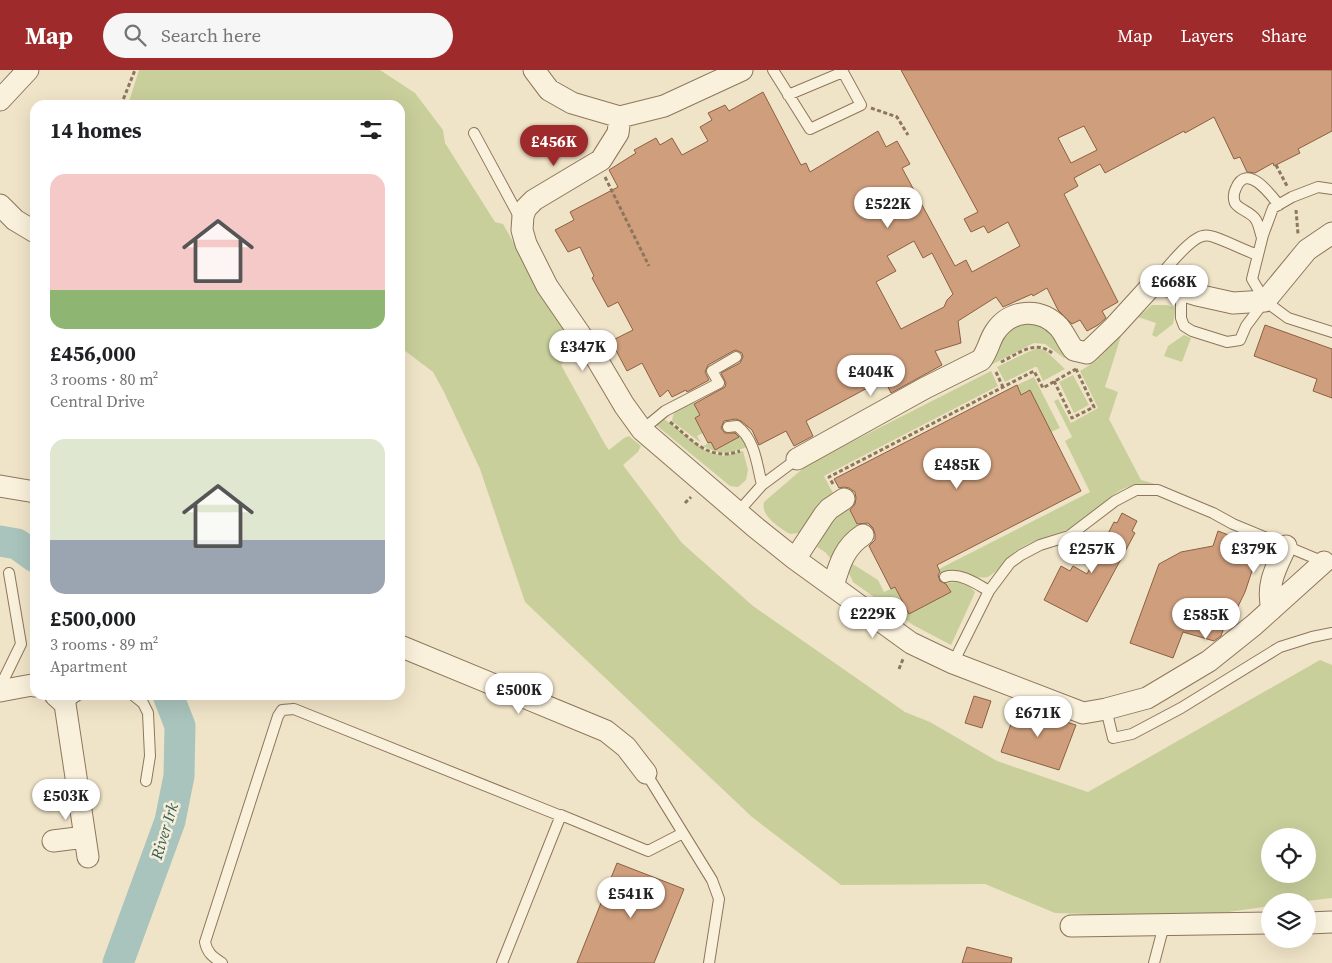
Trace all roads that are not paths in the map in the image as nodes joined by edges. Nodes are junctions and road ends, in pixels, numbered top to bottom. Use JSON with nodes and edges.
{"nodes":[{"id":1,"x":28,"y":70,"type":"edge"},
{"id":2,"x":534,"y":70,"type":"edge"},
{"id":3,"x":742,"y":70,"type":"edge"},
{"id":4,"x":773,"y":70,"type":"edge"},
{"id":5,"x":788,"y":95,"type":"junction"},
{"id":6,"x":0,"y":100,"type":"edge"},
{"id":7,"x":620,"y":116,"type":"junction"},
{"id":8,"x":474,"y":134,"type":"dead end"},
{"id":9,"x":1332,"y":189,"type":"edge"},
{"id":10,"x":0,"y":205,"type":"edge"},
{"id":11,"x":1279,"y":205,"type":"junction"},
{"id":12,"x":522,"y":221,"type":"junction"},
{"id":13,"x":30,"y":229,"type":"edge"},
{"id":14,"x":1332,"y":233,"type":"edge"},
{"id":15,"x":1262,"y":238,"type":"junction"},
{"id":16,"x":1258,"y":254,"type":"junction"},
{"id":17,"x":1155,"y":282,"type":"junction"},
{"id":18,"x":1181,"y":290,"type":"junction"},
{"id":19,"x":1264,"y":301,"type":"junction"},
{"id":20,"x":1332,"y":332,"type":"edge"},
{"id":21,"x":736,"y":357,"type":"dead end"},
{"id":22,"x":728,"y":427,"type":"dead end"},
{"id":23,"x":642,"y":430,"type":"junction"},
{"id":24,"x":797,"y":459,"type":"joint"},
{"id":25,"x":762,"y":484,"type":"junction"},
{"id":26,"x":0,"y":486,"type":"edge"},
{"id":27,"x":30,"y":491,"type":"edge"},
{"id":28,"x":840,"y":496,"type":"road end"},
{"id":29,"x":738,"y":512,"type":"junction"},
{"id":30,"x":863,"y":535,"type":"dead end"},
{"id":31,"x":1286,"y":546,"type":"junction"},
{"id":32,"x":795,"y":559,"type":"junction"},
{"id":33,"x":1328,"y":564,"type":"edge"},
{"id":34,"x":9,"y":573,"type":"dead end"},
{"id":35,"x":945,"y":577,"type":"dead end"},
{"id":36,"x":833,"y":586,"type":"junction"},
{"id":37,"x":990,"y":591,"type":"junction"},
{"id":38,"x":1272,"y":609,"type":"junction"},
{"id":39,"x":1332,"y":633,"type":"edge"},
{"id":40,"x":405,"y":648,"type":"edge"},
{"id":41,"x":954,"y":664,"type":"junction"},
{"id":42,"x":30,"y":685,"type":"edge"},
{"id":43,"x":0,"y":686,"type":"edge"},
{"id":44,"x":0,"y":691,"type":"edge"},
{"id":45,"x":66,"y":700,"type":"edge"},
{"id":46,"x":139,"y":700,"type":"edge"},
{"id":47,"x":1106,"y":709,"type":"junction"},
{"id":48,"x":646,"y":773,"type":"joint"},
{"id":49,"x":146,"y":781,"type":"dead end"},
{"id":50,"x":561,"y":816,"type":"junction"},
{"id":51,"x":684,"y":833,"type":"junction"},
{"id":52,"x":53,"y":841,"type":"dead end"},
{"id":53,"x":1332,"y":922,"type":"edge"},
{"id":54,"x":1261,"y":923,"type":"edge"},
{"id":55,"x":1316,"y":923,"type":"edge"},
{"id":56,"x":1164,"y":925,"type":"junction"},
{"id":57,"x":1071,"y":926,"type":"dead end"},
{"id":58,"x":222,"y":963,"type":"edge"},
{"id":59,"x":502,"y":963,"type":"edge"},
{"id":60,"x":710,"y":963,"type":"edge"},
{"id":61,"x":1154,"y":963,"type":"edge"}],
"edges":[{"from":1,"to":6,"type":"street"},
{"from":2,"to":7,"type":"street"},
{"from":3,"to":7,"type":"street"},
{"from":4,"to":5,"type":"lane"},
{"from":5,"to":5,"type":"lane"},
{"from":7,"to":12,"type":"street"},
{"from":8,"to":12,"type":"lane"},
{"from":9,"to":11,"type":"lane"},
{"from":10,"to":13,"type":"street"},
{"from":11,"to":15,"type":"lane"},
{"from":11,"to":15,"type":"lane"},
{"from":12,"to":23,"type":"street"},
{"from":14,"to":19,"type":"street"},
{"from":15,"to":16,"type":"lane"},
{"from":16,"to":17,"type":"lane"},
{"from":16,"to":19,"type":"lane"},
{"from":17,"to":18,"type":"street"},
{"from":17,"to":24,"type":"street"},
{"from":18,"to":19,"type":"street"},
{"from":18,"to":19,"type":"lane"},
{"from":19,"to":20,"type":"lane"},
{"from":21,"to":23,"type":"lane"},
{"from":22,"to":25,"type":"lane"},
{"from":23,"to":29,"type":"street"},
{"from":24,"to":25,"type":"lane"},
{"from":25,"to":29,"type":"lane"},
{"from":26,"to":27,"type":"street"},
{"from":28,"to":32,"type":"street"},
{"from":29,"to":32,"type":"street"},
{"from":30,"to":36,"type":"street"},
{"from":31,"to":33,"type":"lane"},
{"from":31,"to":37,"type":"lane"},
{"from":31,"to":38,"type":"street"},
{"from":32,"to":36,"type":"street"},
{"from":33,"to":38,"type":"street"},
{"from":34,"to":43,"type":"lane"},
{"from":35,"to":37,"type":"lane"},
{"from":36,"to":41,"type":"street"},
{"from":37,"to":41,"type":"lane"},
{"from":38,"to":47,"type":"street"},
{"from":39,"to":47,"type":"lane"},
{"from":40,"to":48,"type":"street"},
{"from":41,"to":47,"type":"street"},
{"from":42,"to":44,"type":"street"},
{"from":45,"to":52,"type":"street"},
{"from":46,"to":49,"type":"lane"},
{"from":48,"to":51,"type":"lane"},
{"from":50,"to":51,"type":"lane"},
{"from":50,"to":58,"type":"lane"},
{"from":50,"to":59,"type":"lane"},
{"from":51,"to":60,"type":"lane"},
{"from":53,"to":55,"type":"street"},
{"from":54,"to":56,"type":"street"},
{"from":56,"to":57,"type":"street"},
{"from":56,"to":61,"type":"lane"}]}
